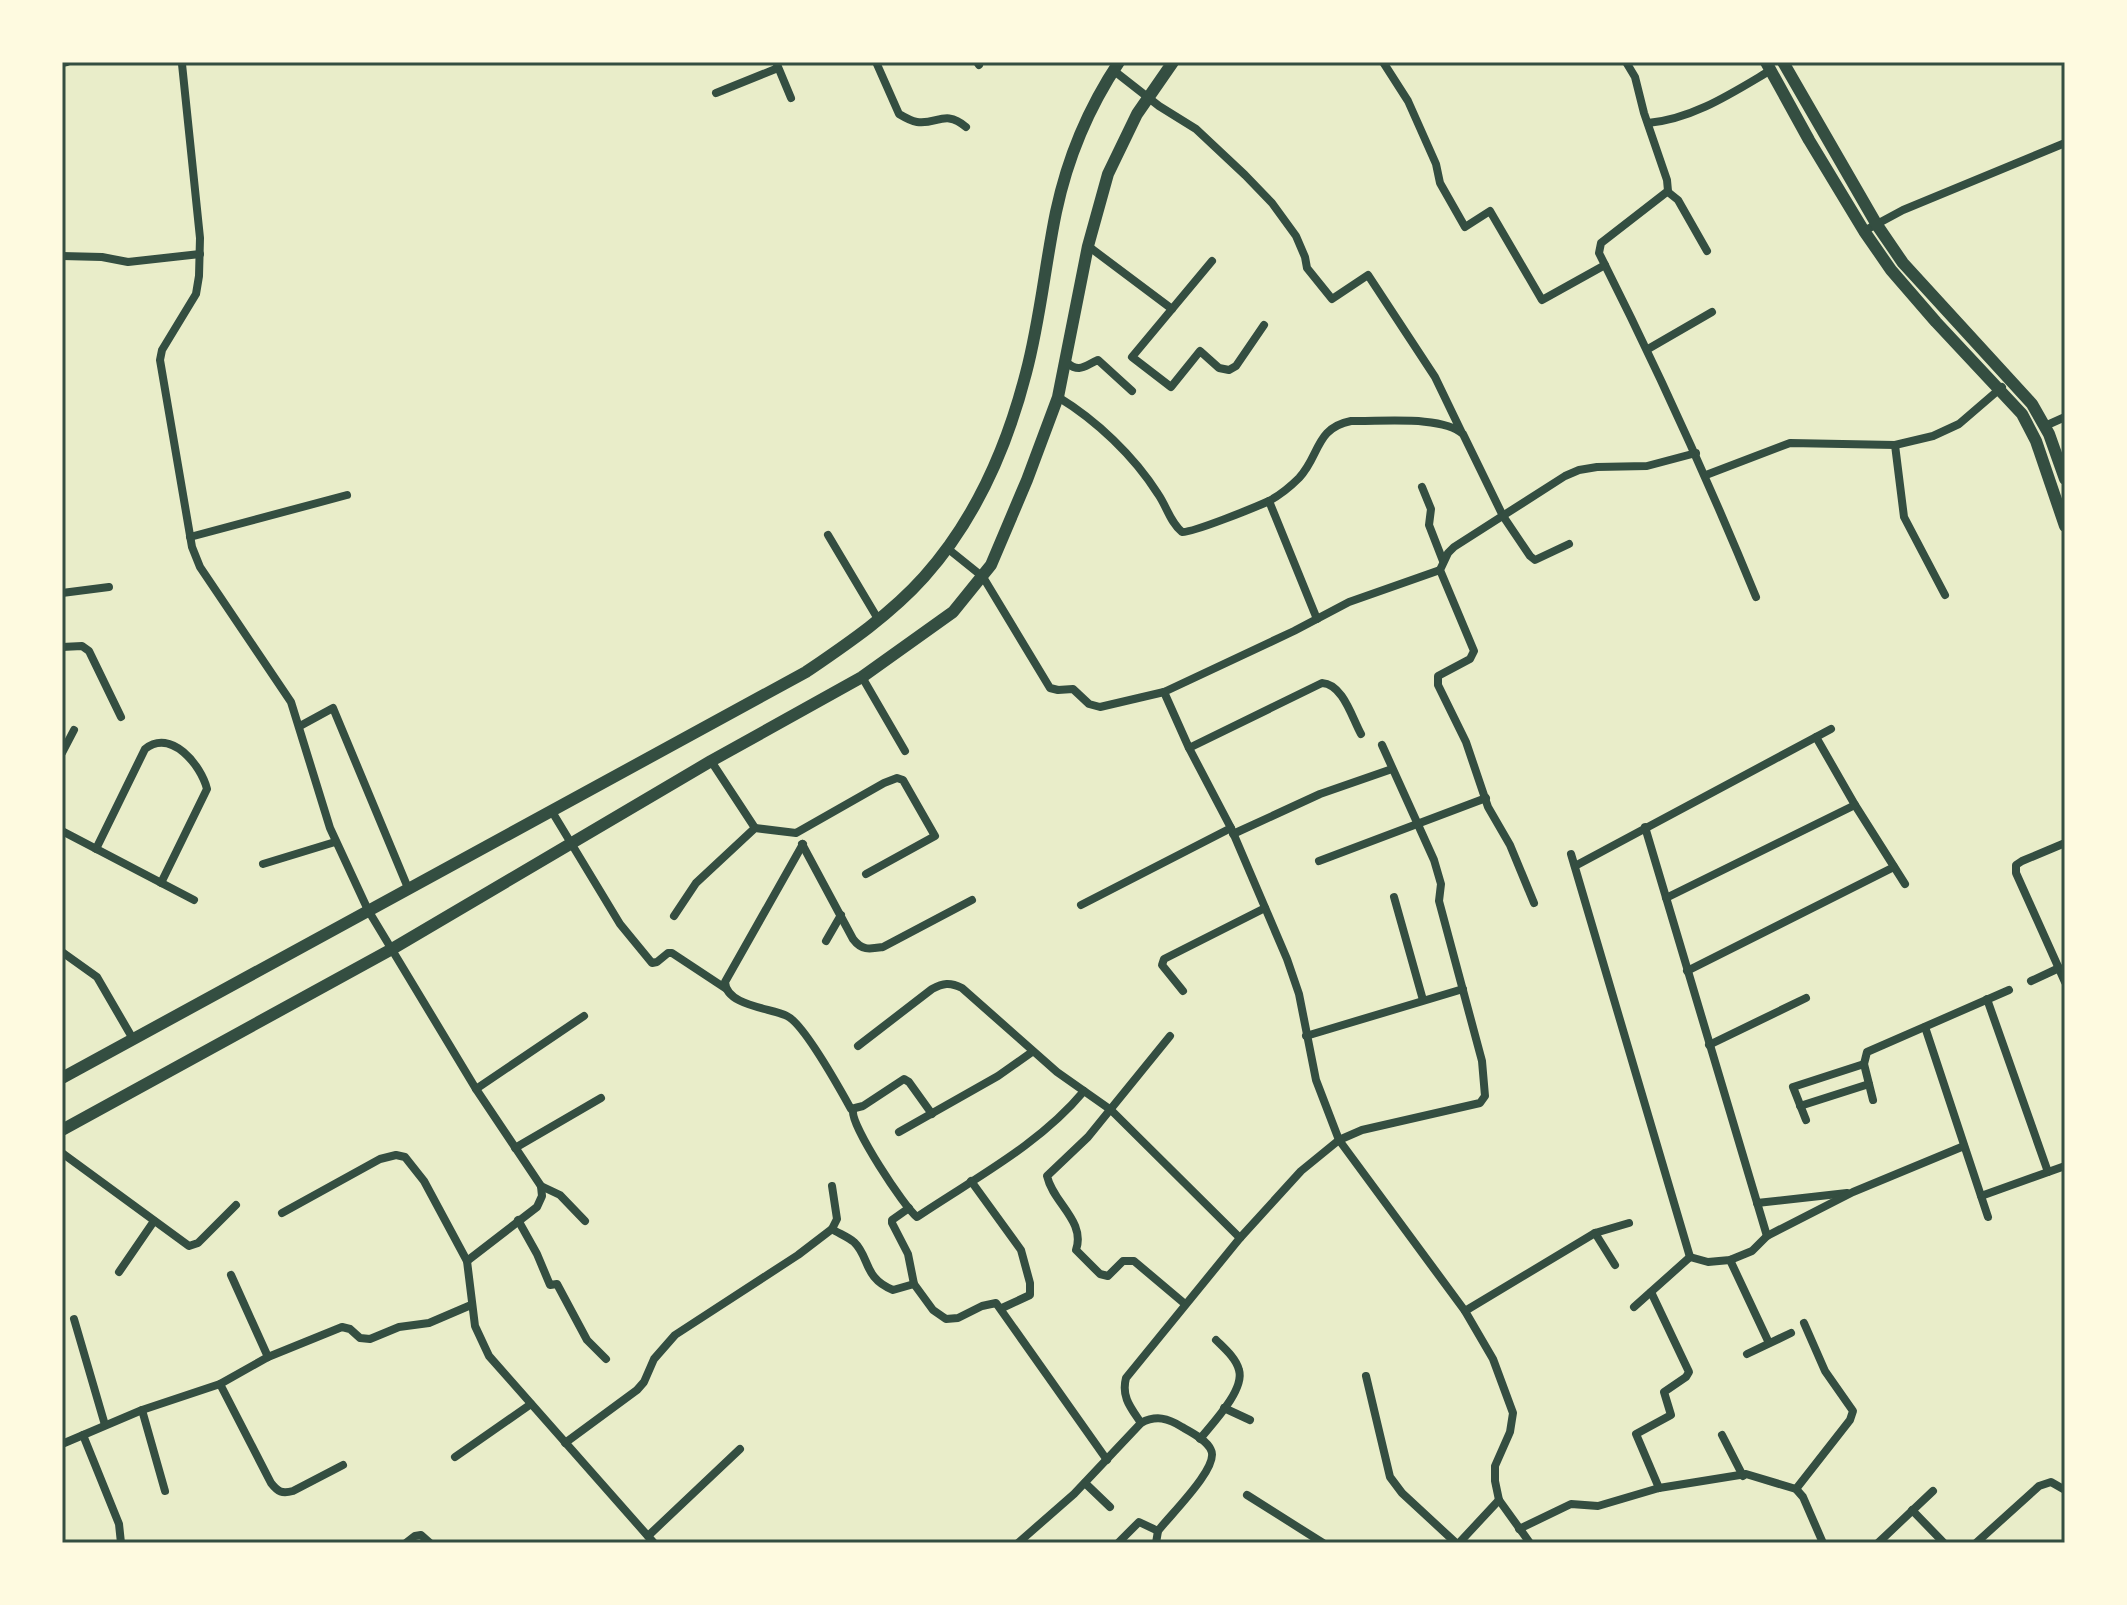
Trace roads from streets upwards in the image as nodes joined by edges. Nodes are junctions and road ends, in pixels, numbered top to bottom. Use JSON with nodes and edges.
{"nodes":[{"id":1,"x":876,"y":62,"type":"edge"},
{"id":2,"x":1173,"y":62,"type":"edge"},
{"id":3,"x":1383,"y":62,"type":"edge"},
{"id":4,"x":1626,"y":62,"type":"edge"},
{"id":5,"x":1783,"y":62,"type":"edge"},
{"id":6,"x":182,"y":64,"type":"edge"},
{"id":7,"x":777,"y":65,"type":"edge"},
{"id":8,"x":1117,"y":69,"type":"edge"},
{"id":9,"x":1766,"y":70,"type":"edge"},
{"id":10,"x":716,"y":93,"type":"dead end"},
{"id":11,"x":1146,"y":94,"type":"junction"},
{"id":12,"x":791,"y":98,"type":"dead end"},
{"id":13,"x":1648,"y":123,"type":"junction"},
{"id":14,"x":966,"y":127,"type":"dead end"},
{"id":15,"x":2065,"y":143,"type":"edge"},
{"id":16,"x":1668,"y":192,"type":"junction"},
{"id":17,"x":1882,"y":222,"type":"junction"},
{"id":18,"x":1864,"y":231,"type":"junction"},
{"id":19,"x":1088,"y":246,"type":"junction"},
{"id":20,"x":1707,"y":251,"type":"dead end"},
{"id":21,"x":200,"y":254,"type":"junction"},
{"id":22,"x":62,"y":256,"type":"edge"},
{"id":23,"x":1212,"y":261,"type":"dead end"},
{"id":24,"x":1605,"y":265,"type":"junction"},
{"id":25,"x":1172,"y":309,"type":"junction"},
{"id":26,"x":1712,"y":312,"type":"dead end"},
{"id":27,"x":1264,"y":325,"type":"dead end"},
{"id":28,"x":1648,"y":349,"type":"junction"},
{"id":29,"x":1067,"y":363,"type":"junction"},
{"id":30,"x":2000,"y":388,"type":"junction"},
{"id":31,"x":1132,"y":391,"type":"dead end"},
{"id":32,"x":1058,"y":397,"type":"junction"},
{"id":33,"x":2065,"y":417,"type":"edge"},
{"id":34,"x":2045,"y":426,"type":"junction"},
{"id":35,"x":1463,"y":434,"type":"junction"},
{"id":36,"x":1895,"y":445,"type":"junction"},
{"id":37,"x":1696,"y":453,"type":"junction"},
{"id":38,"x":1706,"y":475,"type":"junction"},
{"id":39,"x":2065,"y":479,"type":"edge"},
{"id":40,"x":1422,"y":487,"type":"dead end"},
{"id":41,"x":347,"y":495,"type":"dead end"},
{"id":42,"x":1269,"y":501,"type":"junction"},
{"id":43,"x":1503,"y":516,"type":"junction"},
{"id":44,"x":2065,"y":526,"type":"edge"},
{"id":45,"x":828,"y":535,"type":"dead end"},
{"id":46,"x":190,"y":537,"type":"junction"},
{"id":47,"x":1569,"y":544,"type":"dead end"},
{"id":48,"x":950,"y":550,"type":"junction"},
{"id":49,"x":1441,"y":566,"type":"junction"},
{"id":50,"x":982,"y":575,"type":"junction"},
{"id":51,"x":109,"y":587,"type":"dead end"},
{"id":52,"x":62,"y":593,"type":"edge"},
{"id":53,"x":1945,"y":595,"type":"dead end"},
{"id":54,"x":1756,"y":597,"type":"dead end"},
{"id":55,"x":878,"y":619,"type":"junction"},
{"id":56,"x":1317,"y":619,"type":"junction"},
{"id":57,"x":62,"y":647,"type":"edge"},
{"id":58,"x":862,"y":677,"type":"junction"},
{"id":59,"x":1164,"y":692,"type":"junction"},
{"id":60,"x":121,"y":717,"type":"dead end"},
{"id":61,"x":300,"y":726,"type":"junction"},
{"id":62,"x":1831,"y":729,"type":"dead end"},
{"id":63,"x":74,"y":730,"type":"dead end"},
{"id":64,"x":1361,"y":734,"type":"dead end"},
{"id":65,"x":1816,"y":737,"type":"junction"},
{"id":66,"x":1382,"y":745,"type":"dead end"},
{"id":67,"x":1189,"y":748,"type":"junction"},
{"id":68,"x":905,"y":751,"type":"dead end"},
{"id":69,"x":62,"y":753,"type":"edge"},
{"id":70,"x":711,"y":761,"type":"junction"},
{"id":71,"x":1392,"y":769,"type":"junction"},
{"id":72,"x":1486,"y":798,"type":"junction"},
{"id":73,"x":1855,"y":805,"type":"junction"},
{"id":74,"x":554,"y":815,"type":"junction"},
{"id":75,"x":1416,"y":824,"type":"junction"},
{"id":76,"x":1645,"y":827,"type":"junction"},
{"id":77,"x":755,"y":828,"type":"junction"},
{"id":78,"x":62,"y":831,"type":"edge"},
{"id":79,"x":1232,"y":831,"type":"junction"},
{"id":80,"x":796,"y":833,"type":"junction"},
{"id":81,"x":569,"y":840,"type":"junction"},
{"id":82,"x":335,"y":842,"type":"junction"},
{"id":83,"x":2065,"y":843,"type":"edge"},
{"id":84,"x":803,"y":844,"type":"junction"},
{"id":85,"x":96,"y":849,"type":"junction"},
{"id":86,"x":1571,"y":854,"type":"dead end"},
{"id":87,"x":1319,"y":861,"type":"dead end"},
{"id":88,"x":263,"y":864,"type":"dead end"},
{"id":89,"x":1575,"y":866,"type":"junction"},
{"id":90,"x":1894,"y":867,"type":"junction"},
{"id":91,"x":866,"y":874,"type":"dead end"},
{"id":92,"x":161,"y":883,"type":"junction"},
{"id":93,"x":1905,"y":884,"type":"dead end"},
{"id":94,"x":408,"y":888,"type":"junction"},
{"id":95,"x":1394,"y":897,"type":"dead end"},
{"id":96,"x":1666,"y":898,"type":"junction"},
{"id":97,"x":194,"y":900,"type":"dead end"},
{"id":98,"x":972,"y":900,"type":"dead end"},
{"id":99,"x":1534,"y":903,"type":"dead end"},
{"id":100,"x":1081,"y":905,"type":"dead end"},
{"id":101,"x":1265,"y":908,"type":"junction"},
{"id":102,"x":370,"y":913,"type":"junction"},
{"id":103,"x":841,"y":915,"type":"junction"},
{"id":104,"x":674,"y":916,"type":"dead end"},
{"id":105,"x":826,"y":941,"type":"dead end"},
{"id":106,"x":390,"y":946,"type":"junction"},
{"id":107,"x":62,"y":952,"type":"edge"},
{"id":108,"x":2059,"y":968,"type":"junction"},
{"id":109,"x":1687,"y":971,"type":"junction"},
{"id":110,"x":2031,"y":981,"type":"dead end"},
{"id":111,"x":2065,"y":982,"type":"edge"},
{"id":112,"x":725,"y":988,"type":"junction"},
{"id":113,"x":1463,"y":989,"type":"junction"},
{"id":114,"x":2009,"y":990,"type":"dead end"},
{"id":115,"x":1183,"y":991,"type":"dead end"},
{"id":116,"x":1806,"y":998,"type":"dead end"},
{"id":117,"x":1987,"y":999,"type":"junction"},
{"id":118,"x":1423,"y":1000,"type":"junction"},
{"id":119,"x":584,"y":1016,"type":"dead end"},
{"id":120,"x":1925,"y":1027,"type":"junction"},
{"id":121,"x":1170,"y":1036,"type":"dead end"},
{"id":122,"x":1306,"y":1036,"type":"junction"},
{"id":123,"x":133,"y":1039,"type":"junction"},
{"id":124,"x":1709,"y":1045,"type":"junction"},
{"id":125,"x":858,"y":1046,"type":"dead end"},
{"id":126,"x":1032,"y":1052,"type":"junction"},
{"id":127,"x":1864,"y":1064,"type":"junction"},
{"id":128,"x":62,"y":1078,"type":"edge"},
{"id":129,"x":1869,"y":1084,"type":"junction"},
{"id":130,"x":476,"y":1089,"type":"junction"},
{"id":131,"x":1084,"y":1091,"type":"junction"},
{"id":132,"x":601,"y":1098,"type":"dead end"},
{"id":133,"x":1873,"y":1100,"type":"dead end"},
{"id":134,"x":1800,"y":1106,"type":"junction"},
{"id":135,"x":1111,"y":1110,"type":"junction"},
{"id":136,"x":853,"y":1111,"type":"junction"},
{"id":137,"x":932,"y":1114,"type":"junction"},
{"id":138,"x":1806,"y":1120,"type":"dead end"},
{"id":139,"x":62,"y":1130,"type":"edge"},
{"id":140,"x":899,"y":1132,"type":"dead end"},
{"id":141,"x":1339,"y":1140,"type":"junction"},
{"id":142,"x":1964,"y":1146,"type":"junction"},
{"id":143,"x":515,"y":1148,"type":"junction"},
{"id":144,"x":62,"y":1153,"type":"edge"},
{"id":145,"x":2065,"y":1166,"type":"edge"},
{"id":146,"x":2048,"y":1172,"type":"junction"},
{"id":147,"x":971,"y":1181,"type":"junction"},
{"id":148,"x":541,"y":1186,"type":"junction"},
{"id":149,"x":832,"y":1186,"type":"dead end"},
{"id":150,"x":1853,"y":1192,"type":"junction"},
{"id":151,"x":1981,"y":1196,"type":"junction"},
{"id":152,"x":1757,"y":1203,"type":"junction"},
{"id":153,"x":236,"y":1205,"type":"dead end"},
{"id":154,"x":909,"y":1208,"type":"junction"},
{"id":155,"x":282,"y":1213,"type":"dead end"},
{"id":156,"x":1988,"y":1217,"type":"dead end"},
{"id":157,"x":518,"y":1220,"type":"junction"},
{"id":158,"x":154,"y":1221,"type":"junction"},
{"id":159,"x":585,"y":1221,"type":"dead end"},
{"id":160,"x":1629,"y":1223,"type":"dead end"},
{"id":161,"x":832,"y":1229,"type":"junction"},
{"id":162,"x":1595,"y":1233,"type":"junction"},
{"id":163,"x":1767,"y":1236,"type":"junction"},
{"id":164,"x":1240,"y":1238,"type":"junction"},
{"id":165,"x":1690,"y":1257,"type":"junction"},
{"id":166,"x":1730,"y":1260,"type":"junction"},
{"id":167,"x":467,"y":1261,"type":"junction"},
{"id":168,"x":1615,"y":1265,"type":"dead end"},
{"id":169,"x":119,"y":1272,"type":"dead end"},
{"id":170,"x":231,"y":1275,"type":"dead end"},
{"id":171,"x":914,"y":1284,"type":"junction"},
{"id":172,"x":1651,"y":1292,"type":"junction"},
{"id":173,"x":1185,"y":1304,"type":"junction"},
{"id":174,"x":471,"y":1305,"type":"junction"},
{"id":175,"x":1634,"y":1307,"type":"dead end"},
{"id":176,"x":1002,"y":1308,"type":"junction"},
{"id":177,"x":1465,"y":1311,"type":"junction"},
{"id":178,"x":74,"y":1319,"type":"dead end"},
{"id":179,"x":1804,"y":1323,"type":"dead end"},
{"id":180,"x":1791,"y":1333,"type":"dead end"},
{"id":181,"x":1216,"y":1340,"type":"dead end"},
{"id":182,"x":1769,"y":1343,"type":"junction"},
{"id":183,"x":1747,"y":1354,"type":"dead end"},
{"id":184,"x":268,"y":1357,"type":"junction"},
{"id":185,"x":606,"y":1359,"type":"dead end"},
{"id":186,"x":1366,"y":1376,"type":"dead end"},
{"id":187,"x":220,"y":1384,"type":"junction"},
{"id":188,"x":531,"y":1404,"type":"junction"},
{"id":189,"x":1224,"y":1408,"type":"junction"},
{"id":190,"x":142,"y":1410,"type":"junction"},
{"id":191,"x":1250,"y":1420,"type":"dead end"},
{"id":192,"x":1141,"y":1423,"type":"junction"},
{"id":193,"x":105,"y":1425,"type":"junction"},
{"id":194,"x":83,"y":1435,"type":"junction"},
{"id":195,"x":1722,"y":1435,"type":"dead end"},
{"id":196,"x":1200,"y":1439,"type":"junction"},
{"id":197,"x":565,"y":1443,"type":"junction"},
{"id":198,"x":62,"y":1444,"type":"edge"},
{"id":199,"x":740,"y":1449,"type":"dead end"},
{"id":200,"x":455,"y":1457,"type":"dead end"},
{"id":201,"x":1107,"y":1460,"type":"junction"},
{"id":202,"x":343,"y":1465,"type":"dead end"},
{"id":203,"x":1743,"y":1476,"type":"junction"},
{"id":204,"x":1085,"y":1483,"type":"junction"},
{"id":205,"x":1659,"y":1488,"type":"junction"},
{"id":206,"x":1796,"y":1489,"type":"junction"},
{"id":207,"x":2065,"y":1490,"type":"edge"},
{"id":208,"x":165,"y":1491,"type":"dead end"},
{"id":209,"x":1933,"y":1491,"type":"dead end"},
{"id":210,"x":1247,"y":1495,"type":"dead end"},
{"id":211,"x":1499,"y":1500,"type":"junction"},
{"id":212,"x":1110,"y":1507,"type":"dead end"},
{"id":213,"x":1912,"y":1510,"type":"junction"},
{"id":214,"x":1519,"y":1529,"type":"junction"},
{"id":215,"x":1158,"y":1531,"type":"junction"},
{"id":216,"x":651,"y":1540,"type":"edge"},
{"id":217,"x":121,"y":1543,"type":"edge"},
{"id":218,"x":406,"y":1543,"type":"edge"},
{"id":219,"x":430,"y":1543,"type":"edge"},
{"id":220,"x":1018,"y":1543,"type":"edge"},
{"id":221,"x":1118,"y":1543,"type":"edge"},
{"id":222,"x":1156,"y":1543,"type":"edge"},
{"id":223,"x":1323,"y":1543,"type":"edge"},
{"id":224,"x":1458,"y":1543,"type":"edge"},
{"id":225,"x":1530,"y":1543,"type":"edge"},
{"id":226,"x":1823,"y":1543,"type":"edge"},
{"id":227,"x":1878,"y":1543,"type":"edge"},
{"id":228,"x":1944,"y":1543,"type":"edge"},
{"id":229,"x":1976,"y":1543,"type":"edge"}],
"edges":[{"from":1,"to":14,"type":"street"},
{"from":2,"to":11,"type":"street"},
{"from":3,"to":24,"type":"street"},
{"from":4,"to":13,"type":"street"},
{"from":5,"to":17,"type":"street"},
{"from":6,"to":21,"type":"street"},
{"from":7,"to":10,"type":"street"},
{"from":7,"to":12,"type":"street"},
{"from":8,"to":11,"type":"street"},
{"from":8,"to":48,"type":"street"},
{"from":9,"to":13,"type":"street"},
{"from":9,"to":18,"type":"street"},
{"from":11,"to":19,"type":"street"},
{"from":11,"to":35,"type":"street"},
{"from":13,"to":16,"type":"street"},
{"from":15,"to":17,"type":"street"},
{"from":16,"to":20,"type":"street"},
{"from":16,"to":24,"type":"street"},
{"from":17,"to":18,"type":"street"},
{"from":17,"to":30,"type":"street"},
{"from":18,"to":30,"type":"street"},
{"from":19,"to":25,"type":"street"},
{"from":19,"to":29,"type":"street"},
{"from":21,"to":22,"type":"street"},
{"from":21,"to":46,"type":"street"},
{"from":23,"to":25,"type":"street"},
{"from":24,"to":28,"type":"street"},
{"from":25,"to":27,"type":"street"},
{"from":26,"to":28,"type":"street"},
{"from":28,"to":37,"type":"street"},
{"from":29,"to":31,"type":"street"},
{"from":29,"to":32,"type":"street"},
{"from":30,"to":34,"type":"street"},
{"from":30,"to":36,"type":"street"},
{"from":30,"to":44,"type":"street"},
{"from":32,"to":42,"type":"street"},
{"from":32,"to":50,"type":"street"},
{"from":33,"to":34,"type":"street"},
{"from":34,"to":39,"type":"street"},
{"from":35,"to":42,"type":"street"},
{"from":35,"to":43,"type":"street"},
{"from":36,"to":38,"type":"street"},
{"from":36,"to":53,"type":"street"},
{"from":37,"to":38,"type":"street"},
{"from":37,"to":43,"type":"street"},
{"from":38,"to":54,"type":"street"},
{"from":40,"to":49,"type":"street"},
{"from":41,"to":46,"type":"street"},
{"from":42,"to":56,"type":"street"},
{"from":43,"to":47,"type":"street"},
{"from":43,"to":49,"type":"street"},
{"from":45,"to":55,"type":"street"},
{"from":46,"to":61,"type":"street"},
{"from":48,"to":50,"type":"street"},
{"from":48,"to":55,"type":"street"},
{"from":49,"to":56,"type":"street"},
{"from":49,"to":72,"type":"street"},
{"from":50,"to":58,"type":"street"},
{"from":50,"to":59,"type":"street"},
{"from":51,"to":52,"type":"street"},
{"from":55,"to":74,"type":"street"},
{"from":56,"to":59,"type":"street"},
{"from":57,"to":60,"type":"street"},
{"from":58,"to":68,"type":"street"},
{"from":58,"to":70,"type":"street"},
{"from":59,"to":67,"type":"street"},
{"from":61,"to":82,"type":"street"},
{"from":61,"to":94,"type":"street"},
{"from":62,"to":65,"type":"street"},
{"from":63,"to":69,"type":"street"},
{"from":64,"to":67,"type":"street"},
{"from":65,"to":73,"type":"street"},
{"from":65,"to":76,"type":"street"},
{"from":66,"to":71,"type":"street"},
{"from":67,"to":79,"type":"street"},
{"from":70,"to":77,"type":"street"},
{"from":70,"to":81,"type":"street"},
{"from":71,"to":75,"type":"street"},
{"from":71,"to":79,"type":"street"},
{"from":72,"to":75,"type":"street"},
{"from":72,"to":99,"type":"street"},
{"from":73,"to":90,"type":"street"},
{"from":73,"to":96,"type":"street"},
{"from":74,"to":81,"type":"street"},
{"from":74,"to":94,"type":"street"},
{"from":75,"to":87,"type":"street"},
{"from":75,"to":113,"type":"street"},
{"from":76,"to":89,"type":"street"},
{"from":76,"to":96,"type":"street"},
{"from":77,"to":80,"type":"street"},
{"from":77,"to":104,"type":"street"},
{"from":78,"to":85,"type":"street"},
{"from":79,"to":100,"type":"street"},
{"from":79,"to":101,"type":"street"},
{"from":80,"to":84,"type":"street"},
{"from":80,"to":91,"type":"street"},
{"from":81,"to":106,"type":"street"},
{"from":81,"to":112,"type":"street"},
{"from":82,"to":88,"type":"street"},
{"from":82,"to":102,"type":"street"},
{"from":83,"to":108,"type":"street"},
{"from":84,"to":103,"type":"street"},
{"from":84,"to":112,"type":"street"},
{"from":85,"to":92,"type":"street"},
{"from":85,"to":92,"type":"street"},
{"from":86,"to":89,"type":"street"},
{"from":89,"to":165,"type":"street"},
{"from":90,"to":93,"type":"street"},
{"from":90,"to":109,"type":"street"},
{"from":92,"to":97,"type":"street"},
{"from":94,"to":102,"type":"street"},
{"from":95,"to":118,"type":"street"},
{"from":96,"to":109,"type":"street"},
{"from":98,"to":103,"type":"street"},
{"from":101,"to":115,"type":"street"},
{"from":101,"to":122,"type":"street"},
{"from":102,"to":106,"type":"street"},
{"from":102,"to":123,"type":"street"},
{"from":103,"to":105,"type":"street"},
{"from":106,"to":130,"type":"street"},
{"from":106,"to":139,"type":"street"},
{"from":107,"to":123,"type":"street"},
{"from":108,"to":110,"type":"street"},
{"from":108,"to":111,"type":"street"},
{"from":109,"to":124,"type":"street"},
{"from":112,"to":136,"type":"street"},
{"from":113,"to":118,"type":"street"},
{"from":113,"to":141,"type":"street"},
{"from":114,"to":117,"type":"street"},
{"from":116,"to":124,"type":"street"},
{"from":117,"to":120,"type":"street"},
{"from":117,"to":146,"type":"street"},
{"from":118,"to":122,"type":"street"},
{"from":119,"to":130,"type":"street"},
{"from":120,"to":127,"type":"street"},
{"from":120,"to":142,"type":"street"},
{"from":121,"to":135,"type":"street"},
{"from":122,"to":141,"type":"street"},
{"from":123,"to":128,"type":"street"},
{"from":124,"to":152,"type":"street"},
{"from":125,"to":126,"type":"street"},
{"from":126,"to":131,"type":"street"},
{"from":126,"to":137,"type":"street"},
{"from":127,"to":129,"type":"street"},
{"from":127,"to":134,"type":"street"},
{"from":129,"to":133,"type":"street"},
{"from":129,"to":134,"type":"street"},
{"from":130,"to":143,"type":"street"},
{"from":131,"to":135,"type":"street"},
{"from":131,"to":147,"type":"street"},
{"from":132,"to":143,"type":"street"},
{"from":134,"to":138,"type":"street"},
{"from":135,"to":164,"type":"street"},
{"from":135,"to":173,"type":"street"},
{"from":136,"to":137,"type":"street"},
{"from":136,"to":154,"type":"street"},
{"from":137,"to":140,"type":"street"},
{"from":141,"to":164,"type":"street"},
{"from":141,"to":177,"type":"street"},
{"from":142,"to":150,"type":"street"},
{"from":142,"to":151,"type":"street"},
{"from":143,"to":148,"type":"street"},
{"from":144,"to":158,"type":"street"},
{"from":145,"to":146,"type":"street"},
{"from":146,"to":151,"type":"street"},
{"from":147,"to":154,"type":"street"},
{"from":147,"to":176,"type":"street"},
{"from":148,"to":157,"type":"street"},
{"from":148,"to":159,"type":"street"},
{"from":149,"to":161,"type":"street"},
{"from":150,"to":152,"type":"street"},
{"from":150,"to":163,"type":"street"},
{"from":151,"to":156,"type":"street"},
{"from":152,"to":163,"type":"street"},
{"from":153,"to":158,"type":"street"},
{"from":154,"to":171,"type":"street"},
{"from":155,"to":167,"type":"street"},
{"from":157,"to":167,"type":"street"},
{"from":157,"to":185,"type":"street"},
{"from":158,"to":169,"type":"street"},
{"from":160,"to":162,"type":"street"},
{"from":161,"to":171,"type":"street"},
{"from":161,"to":197,"type":"street"},
{"from":162,"to":168,"type":"street"},
{"from":162,"to":177,"type":"street"},
{"from":163,"to":166,"type":"street"},
{"from":164,"to":173,"type":"street"},
{"from":165,"to":166,"type":"street"},
{"from":165,"to":172,"type":"street"},
{"from":166,"to":182,"type":"street"},
{"from":167,"to":174,"type":"street"},
{"from":170,"to":184,"type":"street"},
{"from":171,"to":176,"type":"street"},
{"from":172,"to":175,"type":"street"},
{"from":172,"to":205,"type":"street"},
{"from":173,"to":192,"type":"street"},
{"from":174,"to":184,"type":"street"},
{"from":174,"to":188,"type":"street"},
{"from":176,"to":201,"type":"street"},
{"from":177,"to":211,"type":"street"},
{"from":178,"to":193,"type":"street"},
{"from":179,"to":206,"type":"street"},
{"from":180,"to":182,"type":"street"},
{"from":181,"to":189,"type":"street"},
{"from":182,"to":183,"type":"street"},
{"from":184,"to":187,"type":"street"},
{"from":186,"to":224,"type":"street"},
{"from":187,"to":190,"type":"street"},
{"from":187,"to":202,"type":"street"},
{"from":188,"to":197,"type":"street"},
{"from":188,"to":200,"type":"street"},
{"from":189,"to":191,"type":"street"},
{"from":189,"to":196,"type":"street"},
{"from":190,"to":193,"type":"street"},
{"from":190,"to":208,"type":"street"},
{"from":192,"to":196,"type":"street"},
{"from":192,"to":201,"type":"street"},
{"from":193,"to":194,"type":"street"},
{"from":194,"to":198,"type":"street"},
{"from":194,"to":217,"type":"street"},
{"from":195,"to":203,"type":"street"},
{"from":196,"to":215,"type":"street"},
{"from":197,"to":216,"type":"street"},
{"from":199,"to":216,"type":"street"},
{"from":201,"to":204,"type":"street"},
{"from":203,"to":205,"type":"street"},
{"from":203,"to":206,"type":"street"},
{"from":204,"to":212,"type":"street"},
{"from":204,"to":220,"type":"street"},
{"from":205,"to":214,"type":"street"},
{"from":206,"to":226,"type":"street"},
{"from":207,"to":229,"type":"street"},
{"from":209,"to":213,"type":"street"},
{"from":210,"to":223,"type":"street"},
{"from":211,"to":214,"type":"street"},
{"from":211,"to":224,"type":"street"},
{"from":213,"to":227,"type":"street"},
{"from":213,"to":228,"type":"street"},
{"from":214,"to":225,"type":"street"},
{"from":215,"to":221,"type":"street"},
{"from":215,"to":222,"type":"street"},
{"from":218,"to":219,"type":"street"}]}
